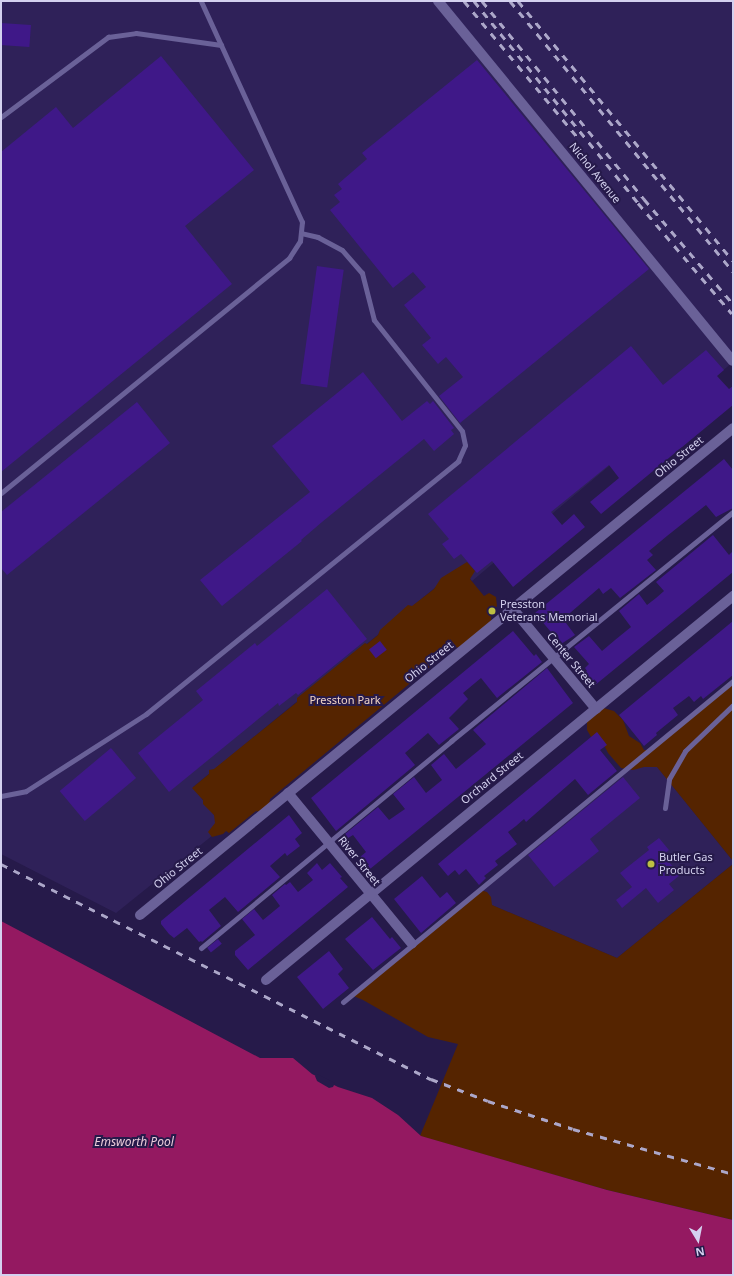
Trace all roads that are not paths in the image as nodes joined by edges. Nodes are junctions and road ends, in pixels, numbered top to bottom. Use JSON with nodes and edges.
{"nodes":[{"id":1,"x":202,"y":1,"type":"edge"},
{"id":2,"x":438,"y":1,"type":"edge"},
{"id":3,"x":221,"y":45,"type":"junction"},
{"id":4,"x":1,"y":117,"type":"edge"},
{"id":5,"x":301,"y":233,"type":"junction"},
{"id":6,"x":733,"y":361,"type":"edge"},
{"id":7,"x":733,"y":428,"type":"edge"},
{"id":8,"x":1,"y":493,"type":"edge"},
{"id":9,"x":733,"y":512,"type":"edge"},
{"id":10,"x":733,"y":596,"type":"edge"},
{"id":11,"x":513,"y":609,"type":"junction"},
{"id":12,"x":553,"y":658,"type":"junction"},
{"id":13,"x":733,"y":681,"type":"edge"},
{"id":14,"x":733,"y":706,"type":"edge"},
{"id":15,"x":596,"y":709,"type":"junction"},
{"id":16,"x":288,"y":794,"type":"junction"},
{"id":17,"x":1,"y":796,"type":"edge"},
{"id":18,"x":665,"y":808,"type":"dead end"},
{"id":19,"x":329,"y":842,"type":"junction"},
{"id":20,"x":370,"y":894,"type":"junction"},
{"id":21,"x":140,"y":915,"type":"dead end"},
{"id":22,"x":412,"y":944,"type":"junction"},
{"id":23,"x":201,"y":948,"type":"dead end"},
{"id":24,"x":266,"y":980,"type":"dead end"},
{"id":25,"x":343,"y":1002,"type":"dead end"}],
"edges":[{"from":1,"to":3,"type":"lane"},
{"from":2,"to":6,"type":"street","name":"Nichol Avenue"},
{"from":3,"to":4,"type":"lane"},
{"from":3,"to":5,"type":"lane"},
{"from":5,"to":8,"type":"lane"},
{"from":5,"to":17,"type":"lane"},
{"from":7,"to":11,"type":"street","name":"Ohio Street"},
{"from":9,"to":12,"type":"lane"},
{"from":10,"to":15,"type":"street","name":"Orchard Street"},
{"from":11,"to":12,"type":"street","name":"Center Street"},
{"from":11,"to":16,"type":"street","name":"Ohio Street"},
{"from":12,"to":15,"type":"street","name":"Center Street"},
{"from":12,"to":19,"type":"lane"},
{"from":13,"to":22,"type":"lane"},
{"from":14,"to":18,"type":"lane"},
{"from":15,"to":20,"type":"street","name":"Orchard Street"},
{"from":16,"to":19,"type":"street","name":"River Street"},
{"from":16,"to":21,"type":"street","name":"Ohio Street"},
{"from":19,"to":20,"type":"street","name":"River Street"},
{"from":19,"to":23,"type":"lane"},
{"from":20,"to":22,"type":"street","name":"River Street"},
{"from":20,"to":24,"type":"street","name":"Orchard Street"},
{"from":22,"to":25,"type":"lane"}]}
